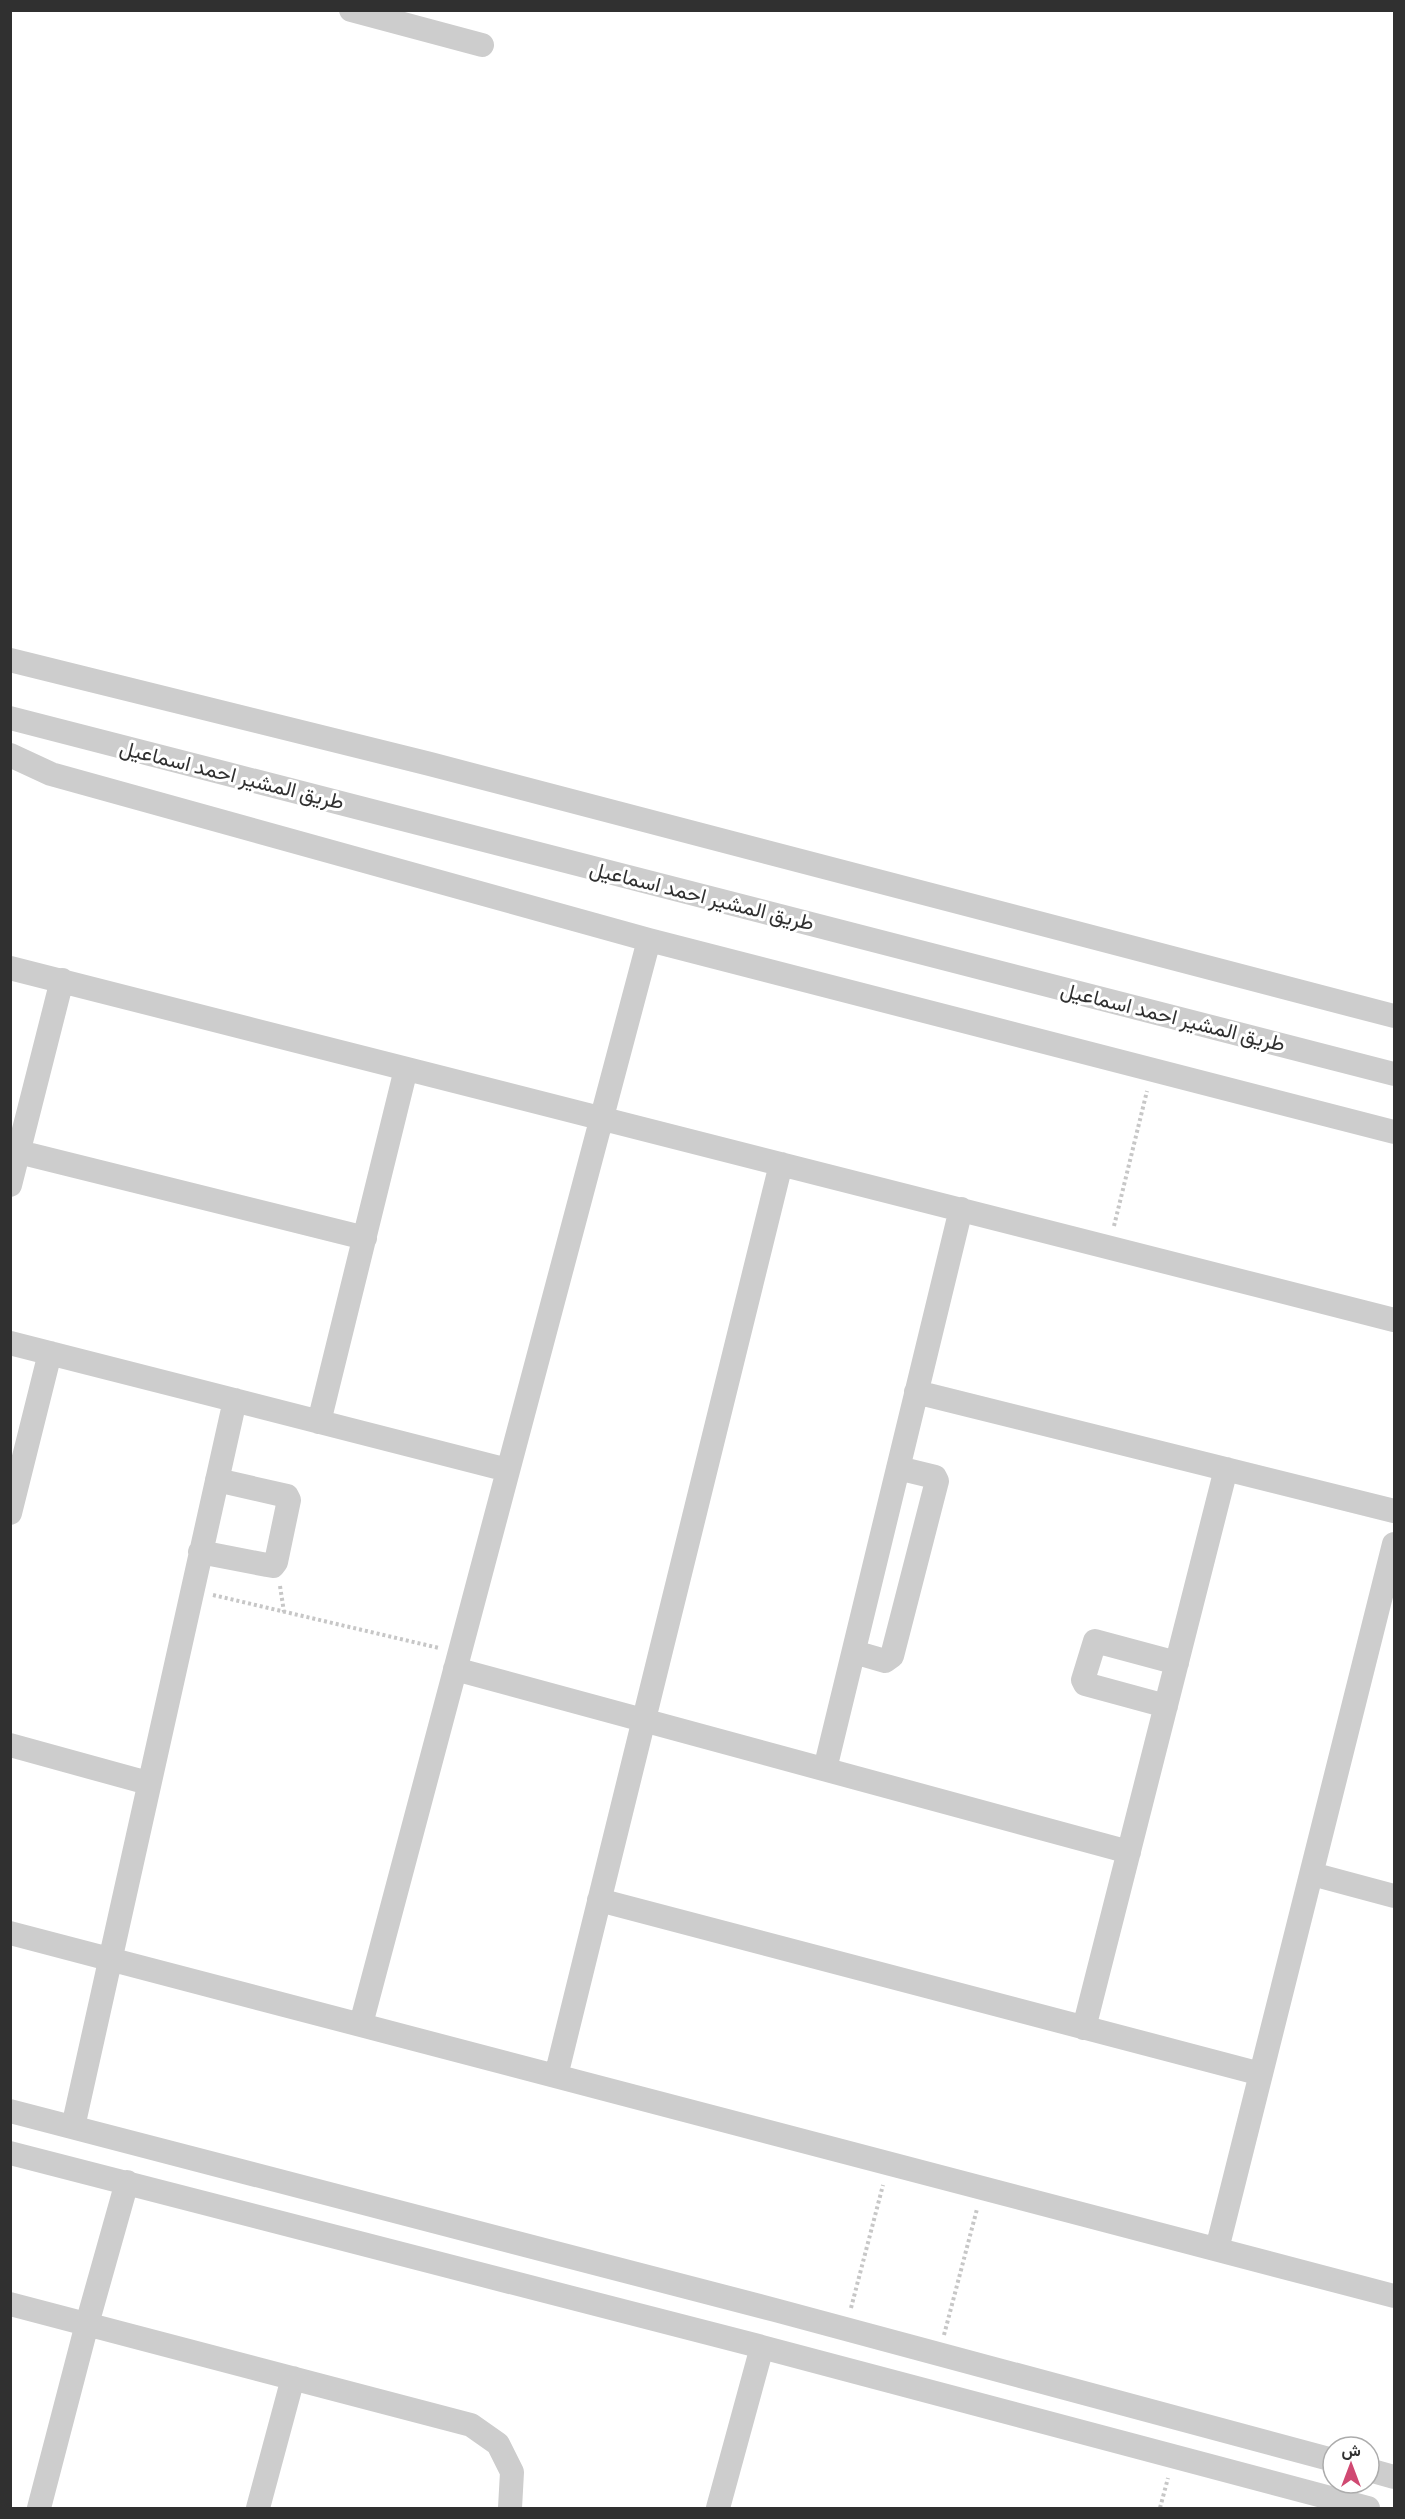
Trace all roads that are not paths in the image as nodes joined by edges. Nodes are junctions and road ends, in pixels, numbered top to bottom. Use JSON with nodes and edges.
{"nodes":[{"id":1,"x":351,"y":10,"type":"edge"},
{"id":2,"x":482,"y":45,"type":"dead end"},
{"id":3,"x":10,"y":660,"type":"edge"},
{"id":4,"x":10,"y":718,"type":"edge"},
{"id":5,"x":10,"y":755,"type":"edge"},
{"id":6,"x":650,"y":940,"type":"junction"},
{"id":7,"x":10,"y":968,"type":"edge"},
{"id":8,"x":62,"y":980,"type":"junction"},
{"id":9,"x":1395,"y":1016,"type":"edge"},
{"id":10,"x":406,"y":1069,"type":"junction"},
{"id":11,"x":1395,"y":1074,"type":"edge"},
{"id":12,"x":602,"y":1118,"type":"junction"},
{"id":13,"x":1395,"y":1132,"type":"edge"},
{"id":14,"x":19,"y":1152,"type":"junction"},
{"id":15,"x":781,"y":1164,"type":"junction"},
{"id":16,"x":10,"y":1185,"type":"edge"},
{"id":17,"x":961,"y":1209,"type":"junction"},
{"id":18,"x":365,"y":1238,"type":"junction"},
{"id":19,"x":1395,"y":1320,"type":"edge"},
{"id":20,"x":10,"y":1343,"type":"edge"},
{"id":21,"x":50,"y":1353,"type":"junction"},
{"id":22,"x":916,"y":1392,"type":"junction"},
{"id":23,"x":235,"y":1400,"type":"junction"},
{"id":24,"x":319,"y":1422,"type":"junction"},
{"id":25,"x":898,"y":1468,"type":"junction"},
{"id":26,"x":1226,"y":1469,"type":"junction"},
{"id":27,"x":508,"y":1470,"type":"junction"},
{"id":28,"x":217,"y":1480,"type":"junction"},
{"id":29,"x":1395,"y":1511,"type":"edge"},
{"id":30,"x":10,"y":1513,"type":"edge"},
{"id":31,"x":1395,"y":1544,"type":"edge"},
{"id":32,"x":200,"y":1552,"type":"junction"},
{"id":33,"x":854,"y":1652,"type":"junction"},
{"id":34,"x":457,"y":1661,"type":"junction"},
{"id":35,"x":1177,"y":1663,"type":"junction"},
{"id":36,"x":1166,"y":1706,"type":"junction"},
{"id":37,"x":644,"y":1719,"type":"junction"},
{"id":38,"x":10,"y":1745,"type":"edge"},
{"id":39,"x":825,"y":1769,"type":"junction"},
{"id":40,"x":148,"y":1783,"type":"junction"},
{"id":41,"x":1129,"y":1852,"type":"junction"},
{"id":42,"x":1312,"y":1874,"type":"junction"},
{"id":43,"x":1395,"y":1896,"type":"edge"},
{"id":44,"x":599,"y":1900,"type":"junction"},
{"id":45,"x":10,"y":1933,"type":"edge"},
{"id":46,"x":109,"y":1959,"type":"junction"},
{"id":47,"x":361,"y":2024,"type":"junction"},
{"id":48,"x":1084,"y":2028,"type":"junction"},
{"id":49,"x":1261,"y":2074,"type":"junction"},
{"id":50,"x":556,"y":2076,"type":"junction"},
{"id":51,"x":10,"y":2111,"type":"edge"},
{"id":52,"x":73,"y":2127,"type":"junction"},
{"id":53,"x":10,"y":2153,"type":"edge"},
{"id":54,"x":127,"y":2182,"type":"junction"},
{"id":55,"x":1217,"y":2249,"type":"junction"},
{"id":56,"x":1395,"y":2296,"type":"edge"},
{"id":57,"x":10,"y":2304,"type":"edge"},
{"id":58,"x":87,"y":2324,"type":"junction"},
{"id":59,"x":762,"y":2347,"type":"junction"},
{"id":60,"x":293,"y":2378,"type":"junction"},
{"id":61,"x":1321,"y":2457,"type":"edge"},
{"id":62,"x":39,"y":2508,"type":"edge"},
{"id":63,"x":258,"y":2508,"type":"edge"},
{"id":64,"x":510,"y":2508,"type":"edge"},
{"id":65,"x":718,"y":2508,"type":"edge"},
{"id":66,"x":1368,"y":2508,"type":"edge"}],
"edges":[{"from":1,"to":2,"type":"street"},
{"from":3,"to":9,"type":"street"},
{"from":4,"to":11,"type":"street","name":"طريق المشير احمد اسماعيل"},
{"from":5,"to":6,"type":"street"},
{"from":6,"to":12,"type":"street"},
{"from":6,"to":13,"type":"street"},
{"from":7,"to":8,"type":"street"},
{"from":8,"to":10,"type":"street"},
{"from":8,"to":14,"type":"street"},
{"from":10,"to":12,"type":"street"},
{"from":10,"to":18,"type":"street"},
{"from":12,"to":15,"type":"street"},
{"from":12,"to":27,"type":"street"},
{"from":14,"to":16,"type":"street"},
{"from":14,"to":18,"type":"street"},
{"from":15,"to":17,"type":"street"},
{"from":15,"to":37,"type":"street"},
{"from":17,"to":19,"type":"street"},
{"from":17,"to":22,"type":"street"},
{"from":18,"to":24,"type":"street"},
{"from":20,"to":21,"type":"street"},
{"from":21,"to":23,"type":"street"},
{"from":21,"to":30,"type":"street"},
{"from":22,"to":25,"type":"street"},
{"from":22,"to":26,"type":"street"},
{"from":23,"to":24,"type":"street"},
{"from":23,"to":28,"type":"street"},
{"from":24,"to":27,"type":"street"},
{"from":25,"to":33,"type":"street"},
{"from":25,"to":33,"type":"street"},
{"from":26,"to":29,"type":"street"},
{"from":26,"to":35,"type":"street"},
{"from":27,"to":34,"type":"street"},
{"from":28,"to":32,"type":"street"},
{"from":28,"to":32,"type":"street"},
{"from":31,"to":42,"type":"street"},
{"from":32,"to":40,"type":"street"},
{"from":33,"to":39,"type":"street"},
{"from":34,"to":37,"type":"street"},
{"from":34,"to":47,"type":"street"},
{"from":35,"to":36,"type":"street"},
{"from":35,"to":36,"type":"street"},
{"from":36,"to":41,"type":"street"},
{"from":37,"to":39,"type":"street"},
{"from":37,"to":44,"type":"street"},
{"from":38,"to":40,"type":"street"},
{"from":39,"to":41,"type":"street"},
{"from":40,"to":46,"type":"street"},
{"from":41,"to":48,"type":"street"},
{"from":42,"to":43,"type":"street"},
{"from":42,"to":49,"type":"street"},
{"from":44,"to":48,"type":"street"},
{"from":44,"to":50,"type":"street"},
{"from":45,"to":46,"type":"street"},
{"from":46,"to":47,"type":"street"},
{"from":46,"to":52,"type":"street"},
{"from":47,"to":50,"type":"street"},
{"from":48,"to":49,"type":"street"},
{"from":49,"to":55,"type":"street"},
{"from":50,"to":55,"type":"street"},
{"from":51,"to":52,"type":"street"},
{"from":52,"to":61,"type":"street"},
{"from":53,"to":54,"type":"street"},
{"from":54,"to":58,"type":"street"},
{"from":54,"to":59,"type":"street"},
{"from":55,"to":56,"type":"street"},
{"from":57,"to":58,"type":"street"},
{"from":58,"to":60,"type":"street"},
{"from":58,"to":62,"type":"street"},
{"from":59,"to":65,"type":"street"},
{"from":59,"to":66,"type":"street"},
{"from":60,"to":63,"type":"street"},
{"from":60,"to":64,"type":"street"}]}
